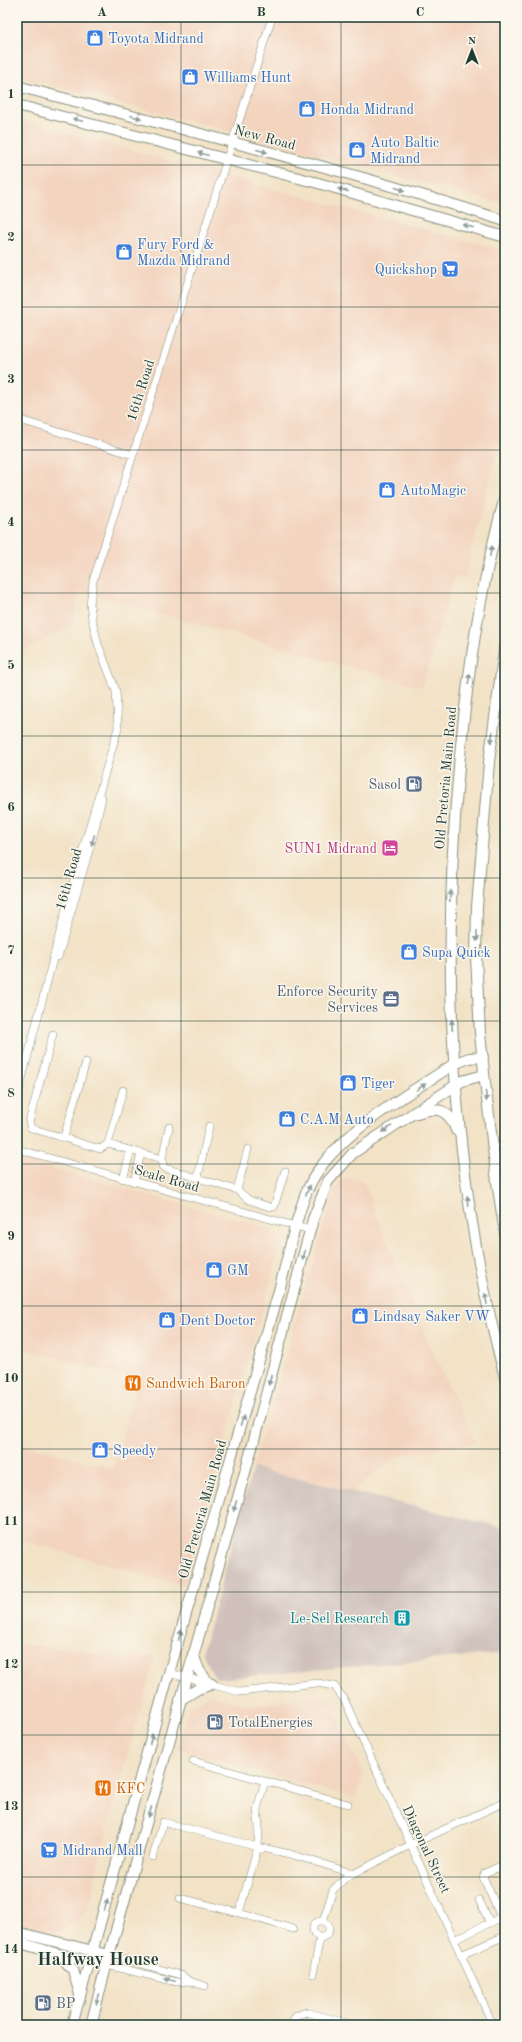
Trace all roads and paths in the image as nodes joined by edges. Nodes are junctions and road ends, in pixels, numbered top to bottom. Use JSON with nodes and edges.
{"nodes":[{"id":1,"x":272,"y":17,"type":"edge"},
{"id":2,"x":17,"y":86,"type":"edge"},
{"id":3,"x":17,"y":105,"type":"edge"},
{"id":4,"x":233,"y":143,"type":"junction"},
{"id":5,"x":227,"y":161,"type":"junction"},
{"id":6,"x":505,"y":221,"type":"edge"},
{"id":7,"x":505,"y":237,"type":"edge"},
{"id":8,"x":17,"y":419,"type":"edge"},
{"id":9,"x":133,"y":455,"type":"junction"},
{"id":10,"x":505,"y":497,"type":"edge"},
{"id":11,"x":505,"y":643,"type":"edge"},
{"id":12,"x":53,"y":1034,"type":"dead end"},
{"id":13,"x":483,"y":1057,"type":"junction"},
{"id":14,"x":86,"y":1062,"type":"dead end"},
{"id":15,"x":454,"y":1064,"type":"junction"},
{"id":16,"x":484,"y":1075,"type":"junction"},
{"id":17,"x":456,"y":1085,"type":"junction"},
{"id":18,"x":123,"y":1090,"type":"dead end"},
{"id":19,"x":17,"y":1098,"type":"edge"},
{"id":20,"x":404,"y":1118,"type":"junction"},
{"id":21,"x":209,"y":1126,"type":"dead end"},
{"id":22,"x":169,"y":1127,"type":"dead end"},
{"id":23,"x":64,"y":1137,"type":"junction"},
{"id":24,"x":108,"y":1144,"type":"junction"},
{"id":25,"x":17,"y":1149,"type":"edge"},
{"id":26,"x":248,"y":1149,"type":"dead end"},
{"id":27,"x":132,"y":1150,"type":"junction"},
{"id":28,"x":141,"y":1153,"type":"junction"},
{"id":29,"x":462,"y":1158,"type":"junction"},
{"id":30,"x":162,"y":1159,"type":"junction"},
{"id":31,"x":285,"y":1171,"type":"dead end"},
{"id":32,"x":198,"y":1177,"type":"junction"},
{"id":33,"x":123,"y":1179,"type":"junction"},
{"id":34,"x":134,"y":1182,"type":"junction"},
{"id":35,"x":237,"y":1190,"type":"junction"},
{"id":36,"x":295,"y":1227,"type":"junction"},
{"id":37,"x":310,"y":1230,"type":"junction"},
{"id":38,"x":505,"y":1233,"type":"edge"},
{"id":39,"x":505,"y":1378,"type":"edge"},
{"id":40,"x":193,"y":1654,"type":"junction"},
{"id":41,"x":169,"y":1672,"type":"junction"},
{"id":42,"x":186,"y":1678,"type":"junction"},
{"id":43,"x":210,"y":1684,"type":"junction"},
{"id":44,"x":180,"y":1700,"type":"junction"},
{"id":45,"x":193,"y":1761,"type":"dead end"},
{"id":46,"x":265,"y":1781,"type":"junction"},
{"id":47,"x":505,"y":1802,"type":"edge"},
{"id":48,"x":348,"y":1804,"type":"dead end"},
{"id":49,"x":410,"y":1845,"type":"junction"},
{"id":50,"x":258,"y":1847,"type":"junction"},
{"id":51,"x":153,"y":1857,"type":"dead end"},
{"id":52,"x":505,"y":1864,"type":"edge"},
{"id":53,"x":352,"y":1874,"type":"junction"},
{"id":54,"x":180,"y":1898,"type":"dead end"},
{"id":55,"x":479,"y":1900,"type":"dead end"},
{"id":56,"x":239,"y":1913,"type":"junction"},
{"id":57,"x":503,"y":1916,"type":"edge"},
{"id":58,"x":323,"y":1921,"type":"junction"},
{"id":59,"x":490,"y":1923,"type":"junction"},
{"id":60,"x":293,"y":1928,"type":"dead end"},
{"id":61,"x":17,"y":1932,"type":"edge"},
{"id":62,"x":505,"y":1936,"type":"edge"},
{"id":63,"x":320,"y":1937,"type":"junction"},
{"id":64,"x":454,"y":1940,"type":"junction"},
{"id":65,"x":17,"y":1942,"type":"edge"},
{"id":66,"x":58,"y":1954,"type":"junction"},
{"id":67,"x":461,"y":1956,"type":"junction"},
{"id":68,"x":92,"y":1957,"type":"junction"},
{"id":69,"x":108,"y":1960,"type":"junction"},
{"id":70,"x":313,"y":1974,"type":"dead end"},
{"id":71,"x":205,"y":1986,"type":"dead end"},
{"id":72,"x":81,"y":1998,"type":"junction"},
{"id":73,"x":72,"y":2025,"type":"edge"},
{"id":74,"x":91,"y":2025,"type":"edge"},
{"id":75,"x":290,"y":2025,"type":"edge"},
{"id":76,"x":354,"y":2025,"type":"edge"},
{"id":77,"x":493,"y":2025,"type":"edge"}],
"edges":[{"from":1,"to":4,"type":"street","name":"16th Road"},
{"from":2,"to":4,"type":"main road","name":"New Road","one_way":true},
{"from":5,"to":3,"type":"main road","one_way":true},
{"from":4,"to":5,"type":"street","name":"16th Road"},
{"from":4,"to":6,"type":"main road","name":"New Road","one_way":true},
{"from":7,"to":5,"type":"main road","one_way":true},
{"from":5,"to":9,"type":"street","name":"16th Road"},
{"from":8,"to":9,"type":"street"},
{"from":9,"to":19,"type":"street","name":"16th Road"},
{"from":15,"to":10,"type":"main road","name":"Old Pretoria Main Road","one_way":true},
{"from":11,"to":13,"type":"main road","one_way":true},
{"from":12,"to":23,"type":"street"},
{"from":13,"to":15,"type":"main road","name":"Old Pretoria Main Road"},
{"from":13,"to":16,"type":"main road"},
{"from":14,"to":23,"type":"street"},
{"from":15,"to":17,"type":"main road","name":"Old Pretoria Main Road"},
{"from":36,"to":15,"type":"main road","name":"Old Pretoria Main Road","one_way":true},
{"from":16,"to":17,"type":"main road"},
{"from":16,"to":38,"type":"main road","one_way":true},
{"from":17,"to":20,"type":"main road"},
{"from":17,"to":29,"type":"main road","name":"Old Pretoria Main Road"},
{"from":18,"to":24,"type":"street"},
{"from":20,"to":29,"type":"main road"},
{"from":20,"to":37,"type":"main road","one_way":true},
{"from":21,"to":32,"type":"street"},
{"from":22,"to":30,"type":"street"},
{"from":23,"to":24,"type":"street"},
{"from":24,"to":27,"type":"street"},
{"from":25,"to":33,"type":"street","name":"Scale Road"},
{"from":26,"to":35,"type":"street"},
{"from":27,"to":28,"type":"street"},
{"from":27,"to":33,"type":"street"},
{"from":28,"to":30,"type":"street"},
{"from":28,"to":34,"type":"street"},
{"from":39,"to":29,"type":"main road","name":"Old Pretoria Main Road","one_way":true},
{"from":30,"to":32,"type":"street"},
{"from":31,"to":35,"type":"street"},
{"from":32,"to":35,"type":"street"},
{"from":33,"to":34,"type":"street","name":"Scale Road"},
{"from":34,"to":36,"type":"street","name":"Scale Road"},
{"from":36,"to":37,"type":"street","name":"Scale Road"},
{"from":41,"to":36,"type":"main road","name":"Old Pretoria Main Road","one_way":true},
{"from":37,"to":40,"type":"main road","one_way":true},
{"from":40,"to":42,"type":"main road"},
{"from":40,"to":43,"type":"main road"},
{"from":41,"to":42,"type":"street"},
{"from":68,"to":41,"type":"main road","name":"Old Pretoria Main Road","one_way":true},
{"from":42,"to":43,"type":"street"},
{"from":42,"to":44,"type":"main road"},
{"from":43,"to":44,"type":"main road"},
{"from":43,"to":49,"type":"street","name":"Diagonal Street"},
{"from":44,"to":69,"type":"main road","one_way":true},
{"from":45,"to":46,"type":"street"},
{"from":46,"to":48,"type":"street"},
{"from":46,"to":50,"type":"street"},
{"from":47,"to":49,"type":"street"},
{"from":49,"to":53,"type":"street"},
{"from":49,"to":64,"type":"street","name":"Diagonal Street"},
{"from":50,"to":51,"type":"street"},
{"from":50,"to":53,"type":"street"},
{"from":50,"to":56,"type":"street"},
{"from":52,"to":57,"type":"street"},
{"from":53,"to":58,"type":"street"},
{"from":54,"to":56,"type":"street"},
{"from":55,"to":59,"type":"street"},
{"from":56,"to":60,"type":"street"},
{"from":57,"to":59,"type":"street"},
{"from":58,"to":63,"type":"street"},
{"from":58,"to":63,"type":"street"},
{"from":59,"to":64,"type":"street"},
{"from":61,"to":68,"type":"main road"},
{"from":62,"to":67,"type":"street"},
{"from":63,"to":70,"type":"street"},
{"from":64,"to":67,"type":"street","name":"Diagonal Street"},
{"from":65,"to":66,"type":"main road"},
{"from":66,"to":68,"type":"main road"},
{"from":66,"to":72,"type":"main road"},
{"from":67,"to":77,"type":"street","name":"Diagonal Street"},
{"from":68,"to":69,"type":"main road"},
{"from":68,"to":72,"type":"main road","name":"Old Pretoria Main Road"},
{"from":69,"to":71,"type":"street"},
{"from":69,"to":74,"type":"main road","one_way":true},
{"from":72,"to":73,"type":"main road","name":"Old Pretoria Main Road"},
{"from":75,"to":76,"type":"street"}]}
